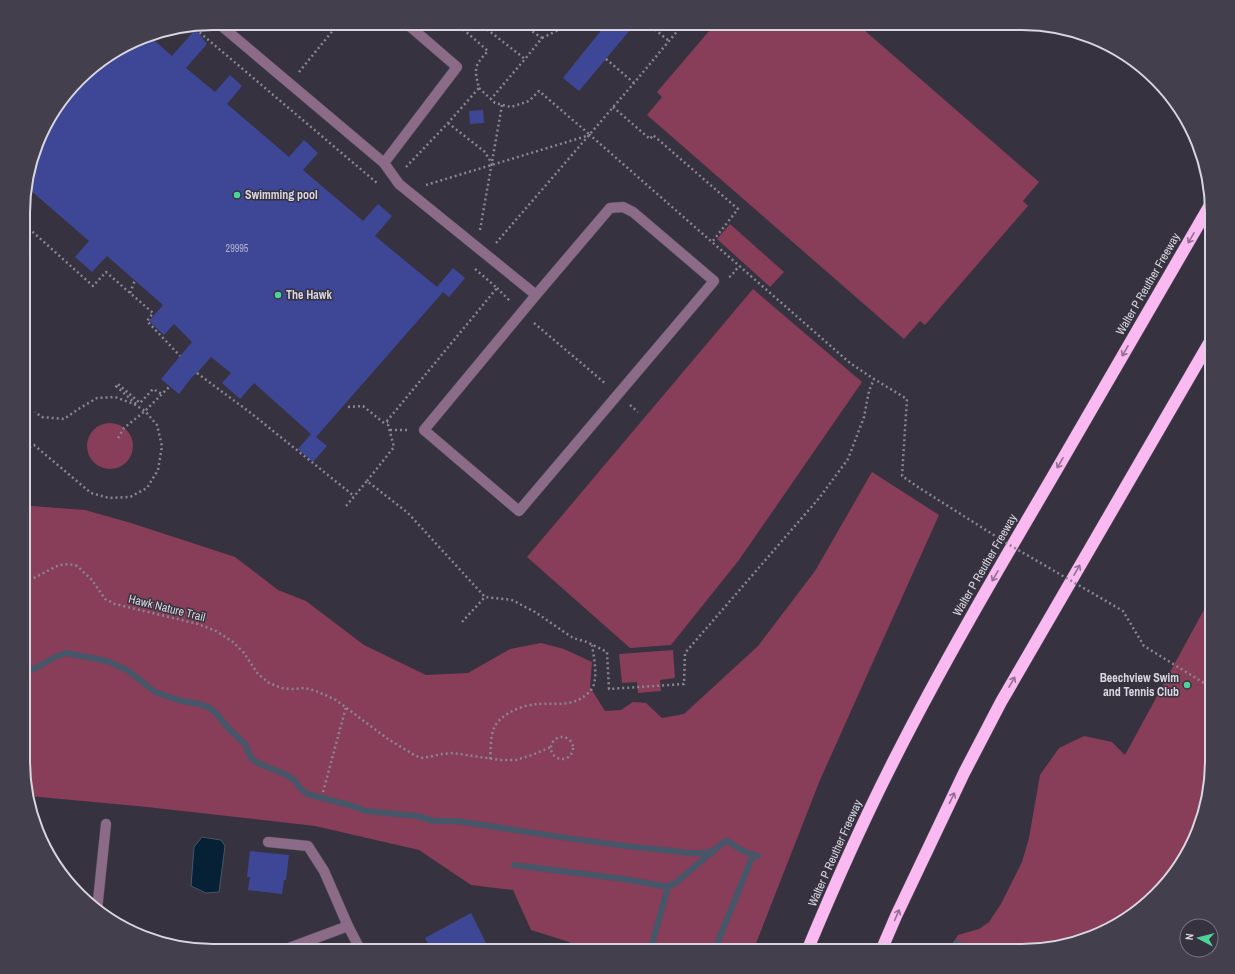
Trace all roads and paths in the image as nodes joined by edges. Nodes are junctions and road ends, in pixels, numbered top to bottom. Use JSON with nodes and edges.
{"nodes":[{"id":1,"x":226,"y":30,"type":"edge"},
{"id":2,"x":333,"y":30,"type":"edge"},
{"id":3,"x":414,"y":30,"type":"edge"},
{"id":4,"x":488,"y":30,"type":"edge"},
{"id":5,"x":530,"y":30,"type":"edge"},
{"id":6,"x":559,"y":30,"type":"edge"},
{"id":7,"x":656,"y":30,"type":"edge"},
{"id":8,"x":678,"y":30,"type":"edge"},
{"id":9,"x":197,"y":31,"type":"edge"},
{"id":10,"x":542,"y":38,"type":"junction"},
{"id":11,"x":669,"y":41,"type":"junction"},
{"id":12,"x":525,"y":59,"type":"junction"},
{"id":13,"x":606,"y":59,"type":"dead end"},
{"id":14,"x":634,"y":83,"type":"junction"},
{"id":15,"x":290,"y":84,"type":"junction"},
{"id":16,"x":479,"y":88,"type":"dead end"},
{"id":17,"x":278,"y":99,"type":"junction"},
{"id":18,"x":491,"y":99,"type":"junction"},
{"id":19,"x":502,"y":105,"type":"junction"},
{"id":20,"x":613,"y":107,"type":"junction"},
{"id":21,"x":448,"y":123,"type":"dead end"},
{"id":22,"x":590,"y":135,"type":"junction"},
{"id":23,"x":384,"y":163,"type":"junction"},
{"id":24,"x":493,"y":164,"type":"junction"},
{"id":25,"x":381,"y":186,"type":"dead end"},
{"id":26,"x":1205,"y":214,"type":"edge"},
{"id":27,"x":30,"y":229,"type":"edge"},
{"id":28,"x":712,"y":242,"type":"dead end"},
{"id":29,"x":481,"y":251,"type":"junction"},
{"id":30,"x":134,"y":280,"type":"dead end"},
{"id":31,"x":498,"y":288,"type":"junction"},
{"id":32,"x":130,"y":293,"type":"junction"},
{"id":33,"x":536,"y":295,"type":"junction"},
{"id":34,"x":521,"y":313,"type":"junction"},
{"id":35,"x":1205,"y":350,"type":"edge"},
{"id":36,"x":180,"y":356,"type":"dead end"},
{"id":37,"x":197,"y":373,"type":"dead end"},
{"id":38,"x":874,"y":379,"type":"dead end"},
{"id":39,"x":170,"y":386,"type":"dead end"},
{"id":40,"x":162,"y":394,"type":"junction"},
{"id":41,"x":618,"y":395,"type":"junction"},
{"id":42,"x":136,"y":405,"type":"junction"},
{"id":43,"x":348,"y":407,"type":"dead end"},
{"id":44,"x":145,"y":411,"type":"junction"},
{"id":45,"x":35,"y":412,"type":"dead end"},
{"id":46,"x":638,"y":412,"type":"dead end"},
{"id":47,"x":388,"y":422,"type":"junction"},
{"id":48,"x":118,"y":438,"type":"dead end"},
{"id":49,"x":30,"y":447,"type":"edge"},
{"id":50,"x":368,"y":481,"type":"junction"},
{"id":51,"x":921,"y":488,"type":"dead end"},
{"id":52,"x":354,"y":496,"type":"junction"},
{"id":53,"x":346,"y":506,"type":"dead end"},
{"id":54,"x":30,"y":578,"type":"edge"},
{"id":55,"x":485,"y":597,"type":"junction"},
{"id":56,"x":462,"y":622,"type":"dead end"},
{"id":57,"x":592,"y":644,"type":"junction"},
{"id":58,"x":1205,"y":684,"type":"edge"},
{"id":59,"x":346,"y":707,"type":"junction"},
{"id":60,"x":551,"y":747,"type":"junction"},
{"id":61,"x":490,"y":759,"type":"junction"},
{"id":62,"x":323,"y":792,"type":"dead end"},
{"id":63,"x":106,"y":824,"type":"dead end"},
{"id":64,"x":268,"y":842,"type":"dead end"},
{"id":65,"x":98,"y":903,"type":"edge"},
{"id":66,"x":348,"y":926,"type":"junction"},
{"id":67,"x":300,"y":944,"type":"edge"},
{"id":68,"x":357,"y":944,"type":"edge"},
{"id":69,"x":811,"y":944,"type":"edge"},
{"id":70,"x":884,"y":944,"type":"edge"}],
"edges":[{"from":1,"to":15,"type":"street"},
{"from":2,"to":15,"type":"path"},
{"from":3,"to":23,"type":"street"},
{"from":4,"to":12,"type":"path"},
{"from":5,"to":10,"type":"path"},
{"from":6,"to":10,"type":"path"},
{"from":7,"to":11,"type":"path"},
{"from":8,"to":11,"type":"path"},
{"from":9,"to":17,"type":"path"},
{"from":10,"to":12,"type":"path"},
{"from":11,"to":14,"type":"path"},
{"from":12,"to":18,"type":"path"},
{"from":13,"to":14,"type":"path"},
{"from":14,"to":20,"type":"path"},
{"from":15,"to":17,"type":"path"},
{"from":15,"to":23,"type":"street"},
{"from":16,"to":18,"type":"path"},
{"from":17,"to":25,"type":"path"},
{"from":18,"to":19,"type":"path"},
{"from":19,"to":22,"type":"path"},
{"from":19,"to":24,"type":"path"},
{"from":20,"to":22,"type":"path"},
{"from":20,"to":28,"type":"path"},
{"from":21,"to":24,"type":"path"},
{"from":22,"to":29,"type":"path"},
{"from":23,"to":29,"type":"street"},
{"from":24,"to":29,"type":"path"},
{"from":26,"to":69,"type":"highway","name":"Walter P Reuther Freeway","one_way":true},
{"from":27,"to":32,"type":"path"},
{"from":29,"to":31,"type":"path"},
{"from":29,"to":33,"type":"street"},
{"from":30,"to":32,"type":"path"},
{"from":31,"to":34,"type":"path"},
{"from":31,"to":47,"type":"path"},
{"from":32,"to":36,"type":"path"},
{"from":33,"to":34,"type":"street"},
{"from":33,"to":41,"type":"street"},
{"from":34,"to":41,"type":"path"},
{"from":34,"to":41,"type":"street"},
{"from":70,"to":35,"type":"highway","one_way":true},
{"from":37,"to":52,"type":"path"},
{"from":38,"to":57,"type":"path"},
{"from":39,"to":40,"type":"path"},
{"from":40,"to":42,"type":"path"},
{"from":40,"to":44,"type":"path"},
{"from":41,"to":46,"type":"path"},
{"from":42,"to":44,"type":"path"},
{"from":42,"to":45,"type":"path"},
{"from":43,"to":47,"type":"path"},
{"from":44,"to":48,"type":"path"},
{"from":44,"to":49,"type":"path"},
{"from":47,"to":50,"type":"path"},
{"from":50,"to":52,"type":"path"},
{"from":50,"to":55,"type":"path"},
{"from":51,"to":58,"type":"path","bridge":true},
{"from":52,"to":53,"type":"path"},
{"from":54,"to":59,"type":"path","name":"Hawk Nature Trail"},
{"from":55,"to":56,"type":"path"},
{"from":55,"to":57,"type":"path"},
{"from":57,"to":61,"type":"path"},
{"from":59,"to":61,"type":"path","name":"Hawk Nature Trail"},
{"from":59,"to":62,"type":"path"},
{"from":60,"to":60,"type":"path","name":"Hawk Nature Trail"},
{"from":60,"to":61,"type":"path","name":"Hawk Nature Trail"},
{"from":63,"to":65,"type":"street"},
{"from":64,"to":66,"type":"street"},
{"from":66,"to":67,"type":"street"},
{"from":66,"to":68,"type":"street"}]}
